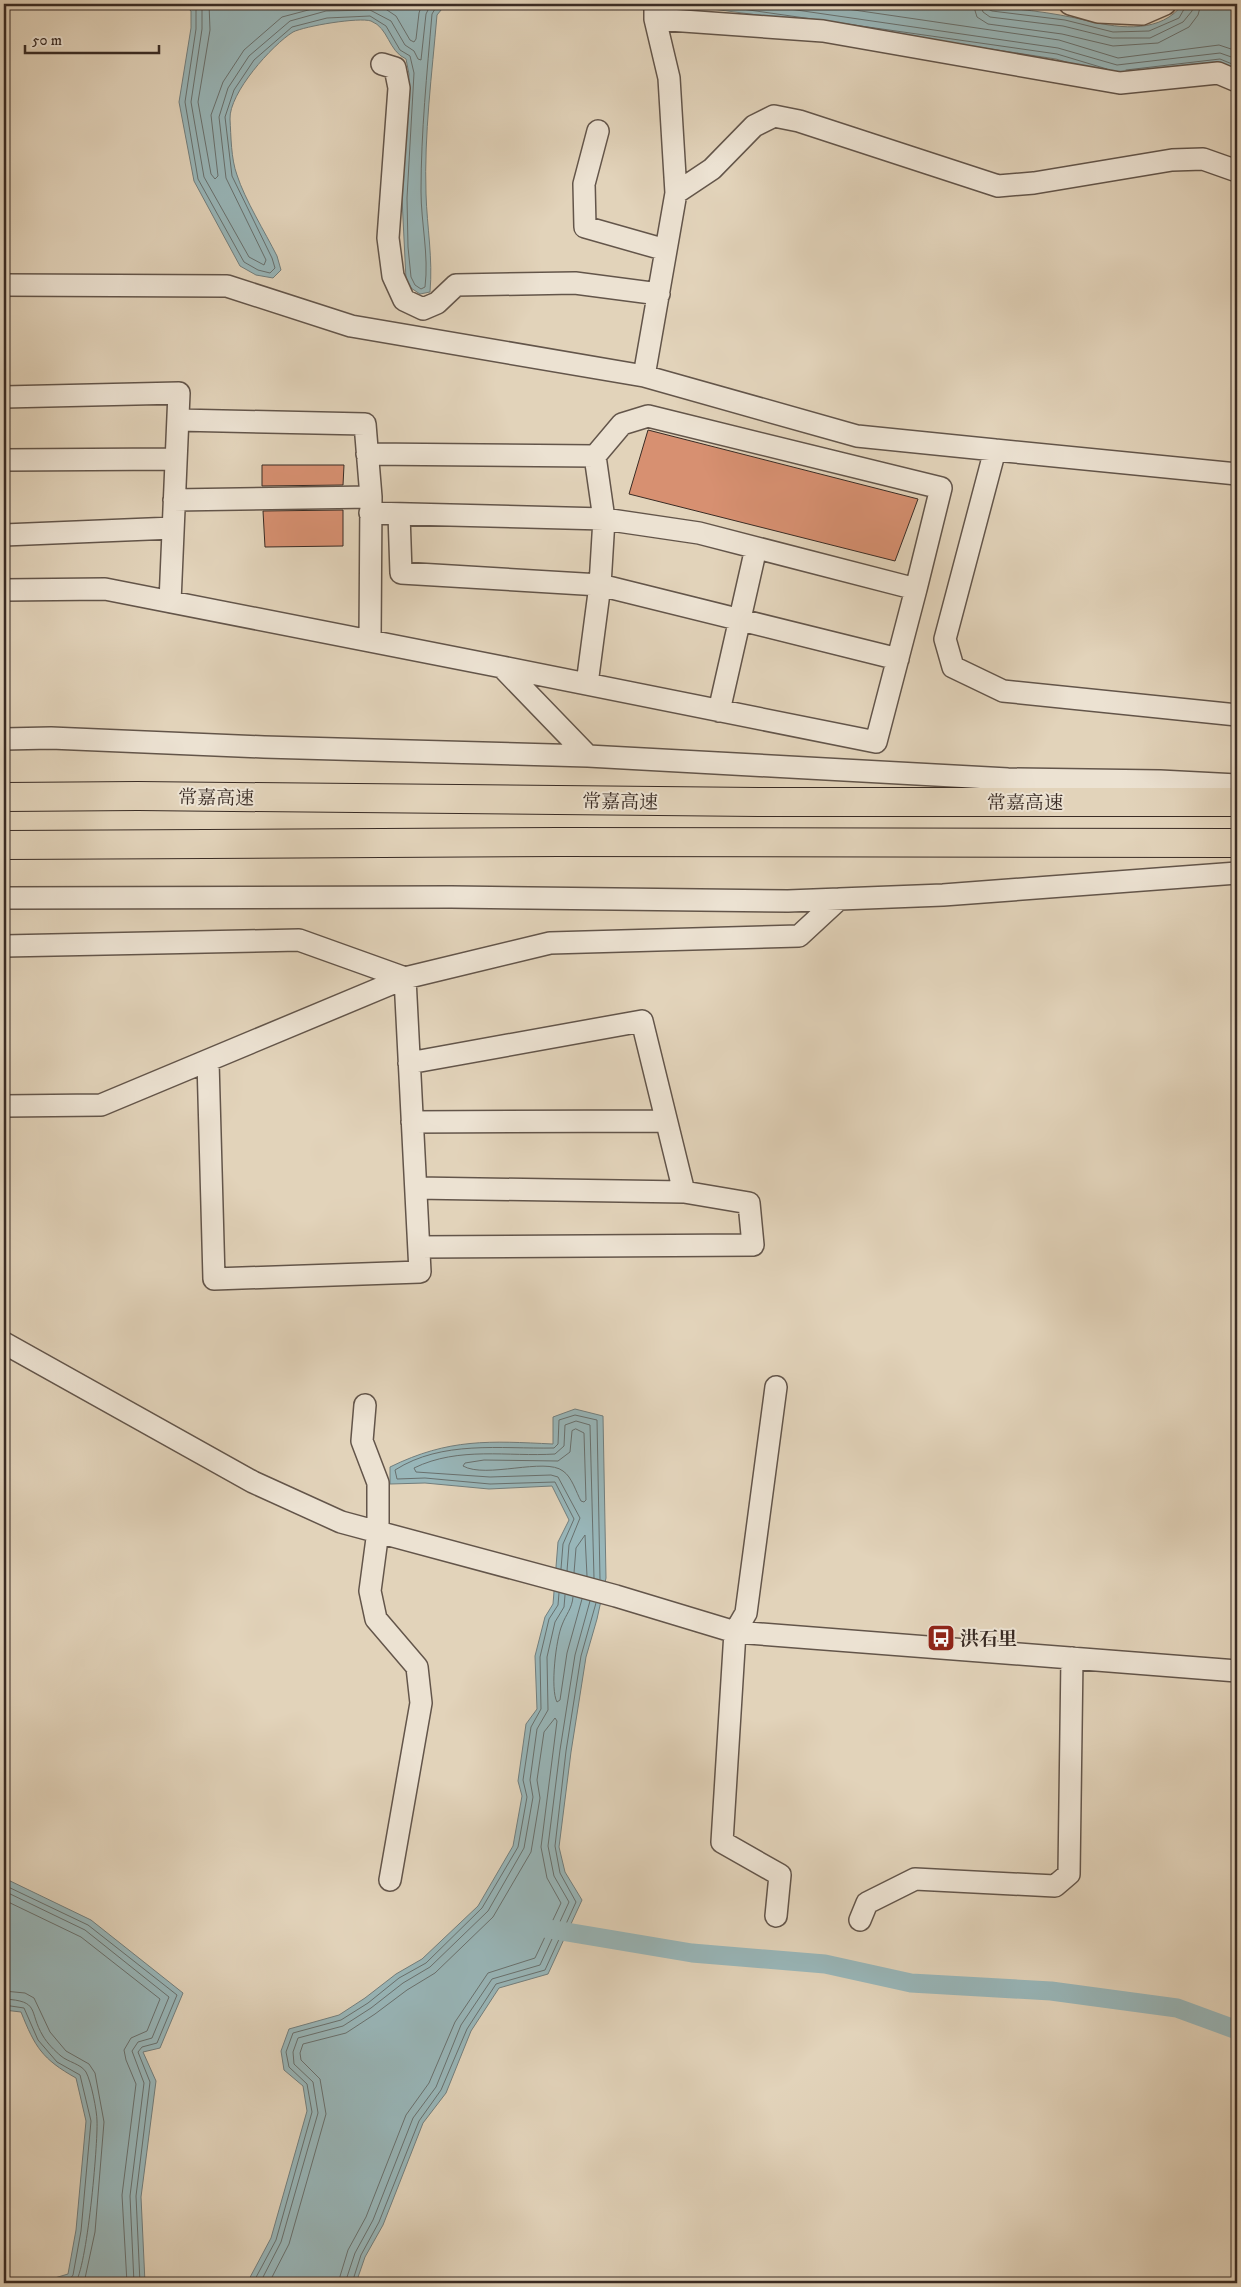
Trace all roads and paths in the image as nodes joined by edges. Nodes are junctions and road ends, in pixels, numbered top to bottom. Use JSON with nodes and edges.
{"nodes":[{"id":1,"x":1070,"y":4,"type":"edge"},
{"id":2,"x":1165,"y":4,"type":"edge"},
{"id":3,"x":655,"y":11,"type":"edge"},
{"id":4,"x":382,"y":64,"type":"dead end"},
{"id":5,"x":1237,"y":81,"type":"edge"},
{"id":6,"x":598,"y":130,"type":"dead end"},
{"id":7,"x":1237,"y":171,"type":"edge"},
{"id":8,"x":676,"y":193,"type":"junction"},
{"id":9,"x":666,"y":250,"type":"junction"},
{"id":10,"x":4,"y":285,"type":"edge"},
{"id":11,"x":658,"y":294,"type":"junction"},
{"id":12,"x":644,"y":376,"type":"junction"},
{"id":13,"x":4,"y":397,"type":"edge"},
{"id":14,"x":178,"y":420,"type":"junction"},
{"id":15,"x":995,"y":450,"type":"junction"},
{"id":16,"x":367,"y":454,"type":"junction"},
{"id":17,"x":594,"y":456,"type":"junction"},
{"id":18,"x":176,"y":459,"type":"junction"},
{"id":19,"x":4,"y":460,"type":"edge"},
{"id":20,"x":1237,"y":474,"type":"edge"},
{"id":21,"x":174,"y":500,"type":"junction"},
{"id":22,"x":370,"y":505,"type":"junction"},
{"id":23,"x":399,"y":514,"type":"junction"},
{"id":24,"x":604,"y":519,"type":"junction"},
{"id":25,"x":173,"y":528,"type":"junction"},
{"id":26,"x":4,"y":535,"type":"edge"},
{"id":27,"x":756,"y":548,"type":"junction"},
{"id":28,"x":600,"y":585,"type":"junction"},
{"id":29,"x":916,"y":589,"type":"junction"},
{"id":30,"x":4,"y":590,"type":"edge"},
{"id":31,"x":170,"y":602,"type":"junction"},
{"id":32,"x":370,"y":641,"type":"junction"},
{"id":33,"x":898,"y":659,"type":"junction"},
{"id":34,"x":502,"y":667,"type":"junction"},
{"id":35,"x":587,"y":684,"type":"junction"},
{"id":36,"x":720,"y":711,"type":"junction"},
{"id":37,"x":1237,"y":715,"type":"edge"},
{"id":38,"x":4,"y":739,"type":"edge"},
{"id":39,"x":588,"y":756,"type":"junction"},
{"id":40,"x":1237,"y":785,"type":"edge"},
{"id":41,"x":4,"y":797,"type":"edge"},
{"id":42,"x":1237,"y":802,"type":"edge"},
{"id":43,"x":1237,"y":843,"type":"edge"},
{"id":44,"x":4,"y":845,"type":"edge"},
{"id":45,"x":1237,"y":873,"type":"edge"},
{"id":46,"x":4,"y":898,"type":"edge"},
{"id":47,"x":839,"y":899,"type":"junction"},
{"id":48,"x":4,"y":946,"type":"edge"},
{"id":49,"x":405,"y":978,"type":"junction"},
{"id":50,"x":208,"y":1061,"type":"junction"},
{"id":51,"x":409,"y":1063,"type":"junction"},
{"id":52,"x":4,"y":1106,"type":"edge"},
{"id":53,"x":666,"y":1121,"type":"junction"},
{"id":54,"x":412,"y":1122,"type":"junction"},
{"id":55,"x":416,"y":1188,"type":"junction"},
{"id":56,"x":684,"y":1192,"type":"junction"},
{"id":57,"x":419,"y":1247,"type":"junction"},
{"id":58,"x":4,"y":1344,"type":"edge"},
{"id":59,"x":776,"y":1387,"type":"dead end"},
{"id":60,"x":365,"y":1405,"type":"dead end"},
{"id":61,"x":378,"y":1531,"type":"junction"},
{"id":62,"x":736,"y":1632,"type":"junction"},
{"id":63,"x":1072,"y":1658,"type":"junction"},
{"id":64,"x":1237,"y":1671,"type":"edge"},
{"id":65,"x":390,"y":1880,"type":"dead end"},
{"id":66,"x":776,"y":1916,"type":"dead end"},
{"id":67,"x":860,"y":1920,"type":"dead end"}],
"edges":[{"from":1,"to":2,"type":"street"},
{"from":3,"to":5,"type":"street"},
{"from":3,"to":8,"type":"street"},
{"from":4,"to":11,"type":"street"},
{"from":6,"to":9,"type":"street"},
{"from":7,"to":8,"type":"street"},
{"from":8,"to":9,"type":"street"},
{"from":9,"to":11,"type":"street"},
{"from":10,"to":12,"type":"street"},
{"from":11,"to":12,"type":"street"},
{"from":12,"to":15,"type":"street"},
{"from":13,"to":14,"type":"street"},
{"from":14,"to":16,"type":"street"},
{"from":14,"to":18,"type":"street"},
{"from":15,"to":20,"type":"street"},
{"from":15,"to":37,"type":"street"},
{"from":16,"to":17,"type":"street"},
{"from":16,"to":22,"type":"street"},
{"from":17,"to":24,"type":"street"},
{"from":17,"to":29,"type":"street"},
{"from":18,"to":19,"type":"street"},
{"from":18,"to":21,"type":"street"},
{"from":21,"to":22,"type":"street"},
{"from":21,"to":25,"type":"street"},
{"from":22,"to":23,"type":"street"},
{"from":22,"to":32,"type":"street"},
{"from":23,"to":24,"type":"street"},
{"from":23,"to":28,"type":"street"},
{"from":24,"to":27,"type":"street"},
{"from":24,"to":28,"type":"street"},
{"from":25,"to":26,"type":"street"},
{"from":25,"to":31,"type":"street"},
{"from":27,"to":29,"type":"street"},
{"from":27,"to":36,"type":"street"},
{"from":28,"to":33,"type":"street"},
{"from":28,"to":35,"type":"street"},
{"from":29,"to":33,"type":"street"},
{"from":30,"to":31,"type":"street"},
{"from":31,"to":32,"type":"street"},
{"from":32,"to":34,"type":"street"},
{"from":33,"to":36,"type":"street"},
{"from":34,"to":35,"type":"street"},
{"from":34,"to":39,"type":"street"},
{"from":35,"to":36,"type":"street"},
{"from":38,"to":39,"type":"street"},
{"from":39,"to":40,"type":"street"},
{"from":41,"to":42,"type":"highway","name":"常嘉高速"},
{"from":43,"to":44,"type":"highway"},
{"from":45,"to":47,"type":"street"},
{"from":46,"to":47,"type":"street"},
{"from":47,"to":49,"type":"street"},
{"from":48,"to":49,"type":"street"},
{"from":49,"to":50,"type":"street"},
{"from":49,"to":51,"type":"street"},
{"from":50,"to":52,"type":"street"},
{"from":50,"to":57,"type":"street"},
{"from":51,"to":53,"type":"street"},
{"from":51,"to":54,"type":"street"},
{"from":53,"to":54,"type":"street"},
{"from":53,"to":56,"type":"street"},
{"from":54,"to":55,"type":"street"},
{"from":55,"to":56,"type":"street"},
{"from":55,"to":57,"type":"street"},
{"from":56,"to":57,"type":"street"},
{"from":58,"to":61,"type":"street"},
{"from":59,"to":62,"type":"street"},
{"from":60,"to":61,"type":"street"},
{"from":61,"to":62,"type":"street"},
{"from":61,"to":65,"type":"street"},
{"from":62,"to":63,"type":"street"},
{"from":62,"to":66,"type":"street"},
{"from":63,"to":64,"type":"street"},
{"from":63,"to":67,"type":"street"}]}
